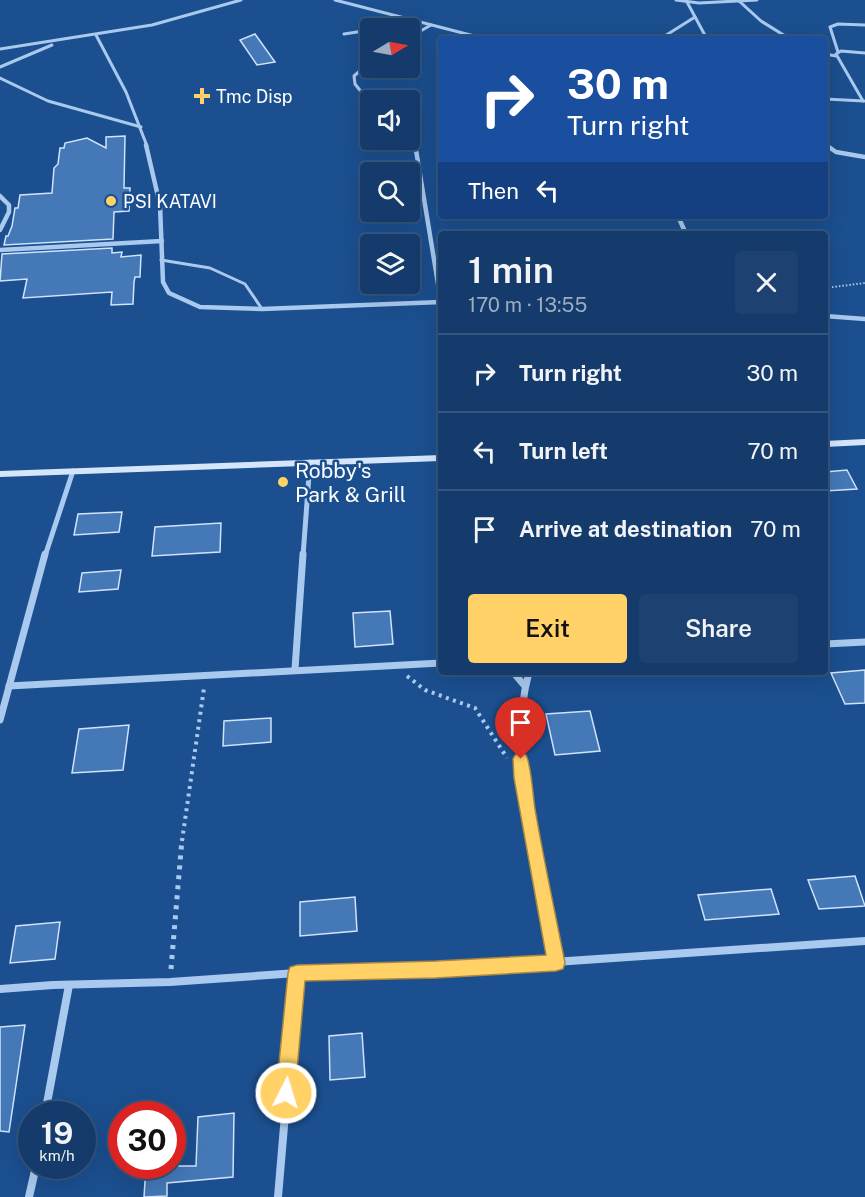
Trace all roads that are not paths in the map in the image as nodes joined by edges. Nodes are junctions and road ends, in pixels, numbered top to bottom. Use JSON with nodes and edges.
{"nodes":[{"id":1,"x":240,"y":0,"type":"edge"},
{"id":2,"x":335,"y":0,"type":"edge"},
{"id":3,"x":676,"y":0,"type":"edge"},
{"id":4,"x":757,"y":0,"type":"edge"},
{"id":5,"x":727,"y":1,"type":"edge"},
{"id":6,"x":739,"y":1,"type":"edge"},
{"id":7,"x":687,"y":2,"type":"junction"},
{"id":8,"x":695,"y":17,"type":"junction"},
{"id":9,"x":865,"y":24,"type":"edge"},
{"id":10,"x":432,"y":25,"type":"junction"},
{"id":11,"x":420,"y":31,"type":"edge"},
{"id":12,"x":360,"y":32,"type":"edge"},
{"id":13,"x":344,"y":34,"type":"dead end"},
{"id":14,"x":96,"y":35,"type":"junction"},
{"id":15,"x":474,"y":36,"type":"edge"},
{"id":16,"x":665,"y":36,"type":"edge"},
{"id":17,"x":705,"y":36,"type":"edge"},
{"id":18,"x":785,"y":36,"type":"edge"},
{"id":19,"x":66,"y":40,"type":"junction"},
{"id":20,"x":0,"y":49,"type":"edge"},
{"id":21,"x":865,"y":52,"type":"edge"},
{"id":22,"x":828,"y":54,"type":"edge"},
{"id":23,"x":837,"y":54,"type":"junction"},
{"id":24,"x":0,"y":67,"type":"edge"},
{"id":25,"x":360,"y":68,"type":"edge"},
{"id":26,"x":0,"y":78,"type":"edge"},
{"id":27,"x":360,"y":90,"type":"edge"},
{"id":28,"x":828,"y":99,"type":"edge"},
{"id":29,"x":864,"y":101,"type":"edge"},
{"id":30,"x":141,"y":127,"type":"junction"},
{"id":31,"x":828,"y":146,"type":"edge"},
{"id":32,"x":416,"y":150,"type":"edge"},
{"id":33,"x":865,"y":158,"type":"edge"},
{"id":34,"x":0,"y":196,"type":"edge"},
{"id":35,"x":0,"y":230,"type":"edge"},
{"id":36,"x":162,"y":241,"type":"junction"},
{"id":37,"x":0,"y":250,"type":"edge"},
{"id":38,"x":161,"y":260,"type":"junction"},
{"id":39,"x":438,"y":283,"type":"edge"},
{"id":40,"x":438,"y":302,"type":"edge"},
{"id":41,"x":262,"y":309,"type":"junction"},
{"id":42,"x":828,"y":316,"type":"edge"},
{"id":43,"x":865,"y":319,"type":"edge"},
{"id":44,"x":865,"y":442,"type":"edge"},
{"id":45,"x":828,"y":444,"type":"edge"},
{"id":46,"x":438,"y":458,"type":"edge"},
{"id":47,"x":310,"y":462,"type":"junction"},
{"id":48,"x":73,"y":471,"type":"junction"},
{"id":49,"x":0,"y":474,"type":"edge"},
{"id":50,"x":865,"y":642,"type":"edge"},
{"id":51,"x":828,"y":644,"type":"edge"},
{"id":52,"x":438,"y":663,"type":"edge"},
{"id":53,"x":295,"y":669,"type":"junction"},
{"id":54,"x":516,"y":675,"type":"edge"},
{"id":55,"x":528,"y":675,"type":"edge"},
{"id":56,"x":524,"y":685,"type":"junction"},
{"id":57,"x":9,"y":686,"type":"junction"},
{"id":58,"x":0,"y":720,"type":"edge"},
{"id":59,"x":865,"y":941,"type":"edge"},
{"id":60,"x":556,"y":963,"type":"junction"},
{"id":61,"x":297,"y":973,"type":"junction"},
{"id":62,"x":69,"y":985,"type":"junction"},
{"id":63,"x":0,"y":989,"type":"edge"},
{"id":64,"x":47,"y":1101,"type":"edge"},
{"id":65,"x":33,"y":1179,"type":"edge"},
{"id":66,"x":29,"y":1197,"type":"edge"},
{"id":67,"x":278,"y":1197,"type":"edge"}],
"edges":[{"from":1,"to":14,"type":"street"},
{"from":2,"to":10,"type":"street"},
{"from":3,"to":7,"type":"street"},
{"from":4,"to":6,"type":"street"},
{"from":5,"to":6,"type":"street"},
{"from":5,"to":7,"type":"street"},
{"from":6,"to":18,"type":"street"},
{"from":7,"to":8,"type":"street"},
{"from":8,"to":16,"type":"street"},
{"from":8,"to":17,"type":"street"},
{"from":9,"to":23,"type":"street"},
{"from":10,"to":11,"type":"street"},
{"from":10,"to":15,"type":"street"},
{"from":12,"to":13,"type":"street"},
{"from":14,"to":19,"type":"street"},
{"from":14,"to":30,"type":"street"},
{"from":19,"to":20,"type":"street"},
{"from":19,"to":24,"type":"street"},
{"from":21,"to":23,"type":"street"},
{"from":22,"to":23,"type":"street"},
{"from":23,"to":29,"type":"street"},
{"from":25,"to":27,"type":"street"},
{"from":26,"to":30,"type":"street"},
{"from":28,"to":29,"type":"street"},
{"from":30,"to":36,"type":"street"},
{"from":31,"to":33,"type":"street"},
{"from":32,"to":39,"type":"street"},
{"from":34,"to":35,"type":"street"},
{"from":36,"to":37,"type":"street"},
{"from":36,"to":38,"type":"street"},
{"from":38,"to":41,"type":"lane"},
{"from":38,"to":41,"type":"street"},
{"from":40,"to":41,"type":"street"},
{"from":42,"to":43,"type":"street"},
{"from":44,"to":45,"type":"street"},
{"from":46,"to":47,"type":"street"},
{"from":47,"to":48,"type":"street"},
{"from":47,"to":53,"type":"street"},
{"from":48,"to":49,"type":"street"},
{"from":48,"to":57,"type":"street"},
{"from":50,"to":51,"type":"street"},
{"from":52,"to":53,"type":"street"},
{"from":53,"to":57,"type":"street"},
{"from":54,"to":56,"type":"street"},
{"from":55,"to":56,"type":"street"},
{"from":56,"to":60,"type":"street"},
{"from":57,"to":58,"type":"street"},
{"from":59,"to":60,"type":"street"},
{"from":60,"to":61,"type":"street"},
{"from":61,"to":62,"type":"street"},
{"from":61,"to":67,"type":"street"},
{"from":62,"to":63,"type":"street"},
{"from":62,"to":64,"type":"street"},
{"from":65,"to":66,"type":"street"}]}
